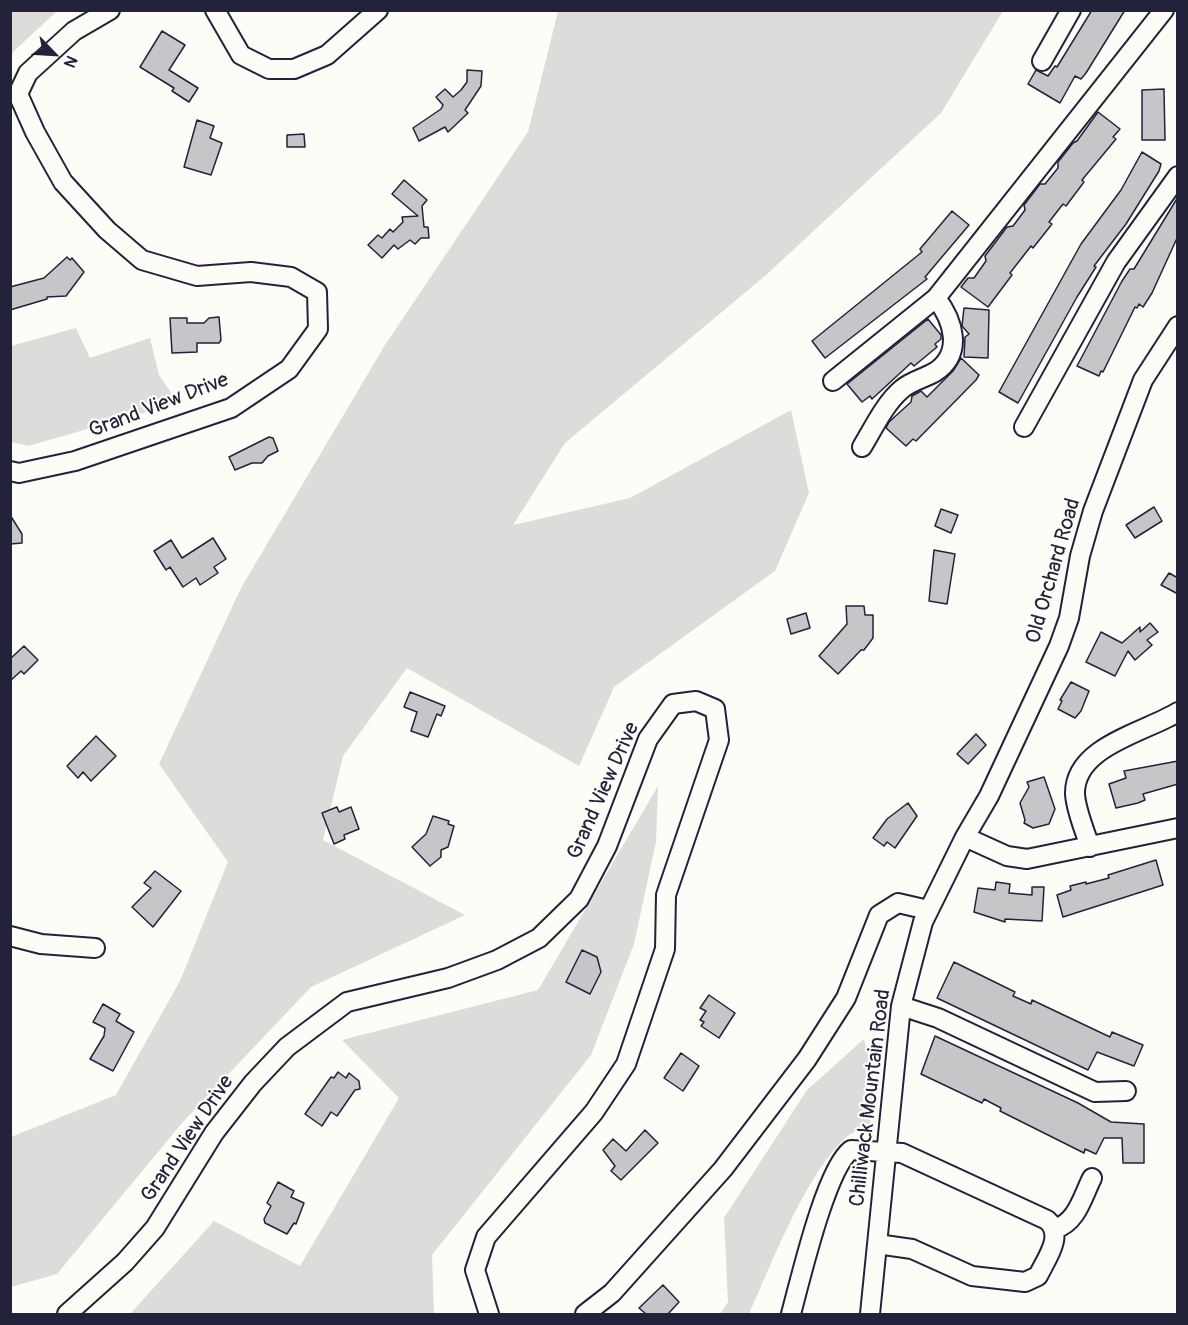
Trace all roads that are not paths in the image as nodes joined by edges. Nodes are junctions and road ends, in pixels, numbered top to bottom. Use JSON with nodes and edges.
{"nodes":[{"id":1,"x":110,"y":10,"type":"edge"},
{"id":2,"x":215,"y":10,"type":"edge"},
{"id":3,"x":378,"y":10,"type":"edge"},
{"id":4,"x":1071,"y":10,"type":"edge"},
{"id":5,"x":1164,"y":10,"type":"edge"},
{"id":6,"x":1042,"y":61,"type":"dead end"},
{"id":7,"x":1178,"y":176,"type":"edge"},
{"id":8,"x":936,"y":298,"type":"junction"},
{"id":9,"x":1178,"y":326,"type":"edge"},
{"id":10,"x":832,"y":381,"type":"dead end"},
{"id":11,"x":1024,"y":427,"type":"dead end"},
{"id":12,"x":862,"y":447,"type":"dead end"},
{"id":13,"x":10,"y":471,"type":"edge"},
{"id":14,"x":1178,"y":712,"type":"edge"},
{"id":15,"x":989,"y":796,"type":"joint"},
{"id":16,"x":1178,"y":828,"type":"edge"},
{"id":17,"x":965,"y":837,"type":"junction"},
{"id":18,"x":1090,"y":847,"type":"junction"},
{"id":19,"x":928,"y":910,"type":"junction"},
{"id":20,"x":10,"y":936,"type":"edge"},
{"id":21,"x":95,"y":948,"type":"dead end"},
{"id":22,"x":901,"y":1006,"type":"junction"},
{"id":23,"x":1126,"y":1090,"type":"dead end"},
{"id":24,"x":886,"y":1151,"type":"junction"},
{"id":25,"x":1092,"y":1179,"type":"dead end"},
{"id":26,"x":1055,"y":1229,"type":"junction"},
{"id":27,"x":877,"y":1244,"type":"junction"},
{"id":28,"x":67,"y":1314,"type":"edge"},
{"id":29,"x":489,"y":1314,"type":"edge"},
{"id":30,"x":585,"y":1314,"type":"edge"},
{"id":31,"x":791,"y":1314,"type":"edge"},
{"id":32,"x":870,"y":1314,"type":"edge"}],
"edges":[{"from":1,"to":13,"type":"street","name":"Grand View Drive"},
{"from":2,"to":3,"type":"street"},
{"from":4,"to":6,"type":"street"},
{"from":5,"to":8,"type":"street"},
{"from":7,"to":11,"type":"street"},
{"from":8,"to":10,"type":"street"},
{"from":8,"to":12,"type":"street"},
{"from":9,"to":15,"type":"street","name":"Old Orchard Road"},
{"from":14,"to":18,"type":"street"},
{"from":15,"to":17,"type":"street","name":"Chilliwack Mountain Road"},
{"from":16,"to":18,"type":"street"},
{"from":17,"to":18,"type":"street"},
{"from":17,"to":19,"type":"street","name":"Chilliwack Mountain Road"},
{"from":19,"to":22,"type":"street","name":"Chilliwack Mountain Road"},
{"from":19,"to":30,"type":"street"},
{"from":20,"to":21,"type":"street"},
{"from":22,"to":23,"type":"street"},
{"from":22,"to":24,"type":"street","name":"Chilliwack Mountain Road"},
{"from":24,"to":26,"type":"street"},
{"from":24,"to":27,"type":"street","name":"Chilliwack Mountain Road"},
{"from":24,"to":31,"type":"street"},
{"from":25,"to":26,"type":"street"},
{"from":26,"to":27,"type":"street"},
{"from":27,"to":32,"type":"street","name":"Chilliwack Mountain Road"},
{"from":28,"to":29,"type":"street","name":"Grand View Drive"}]}
